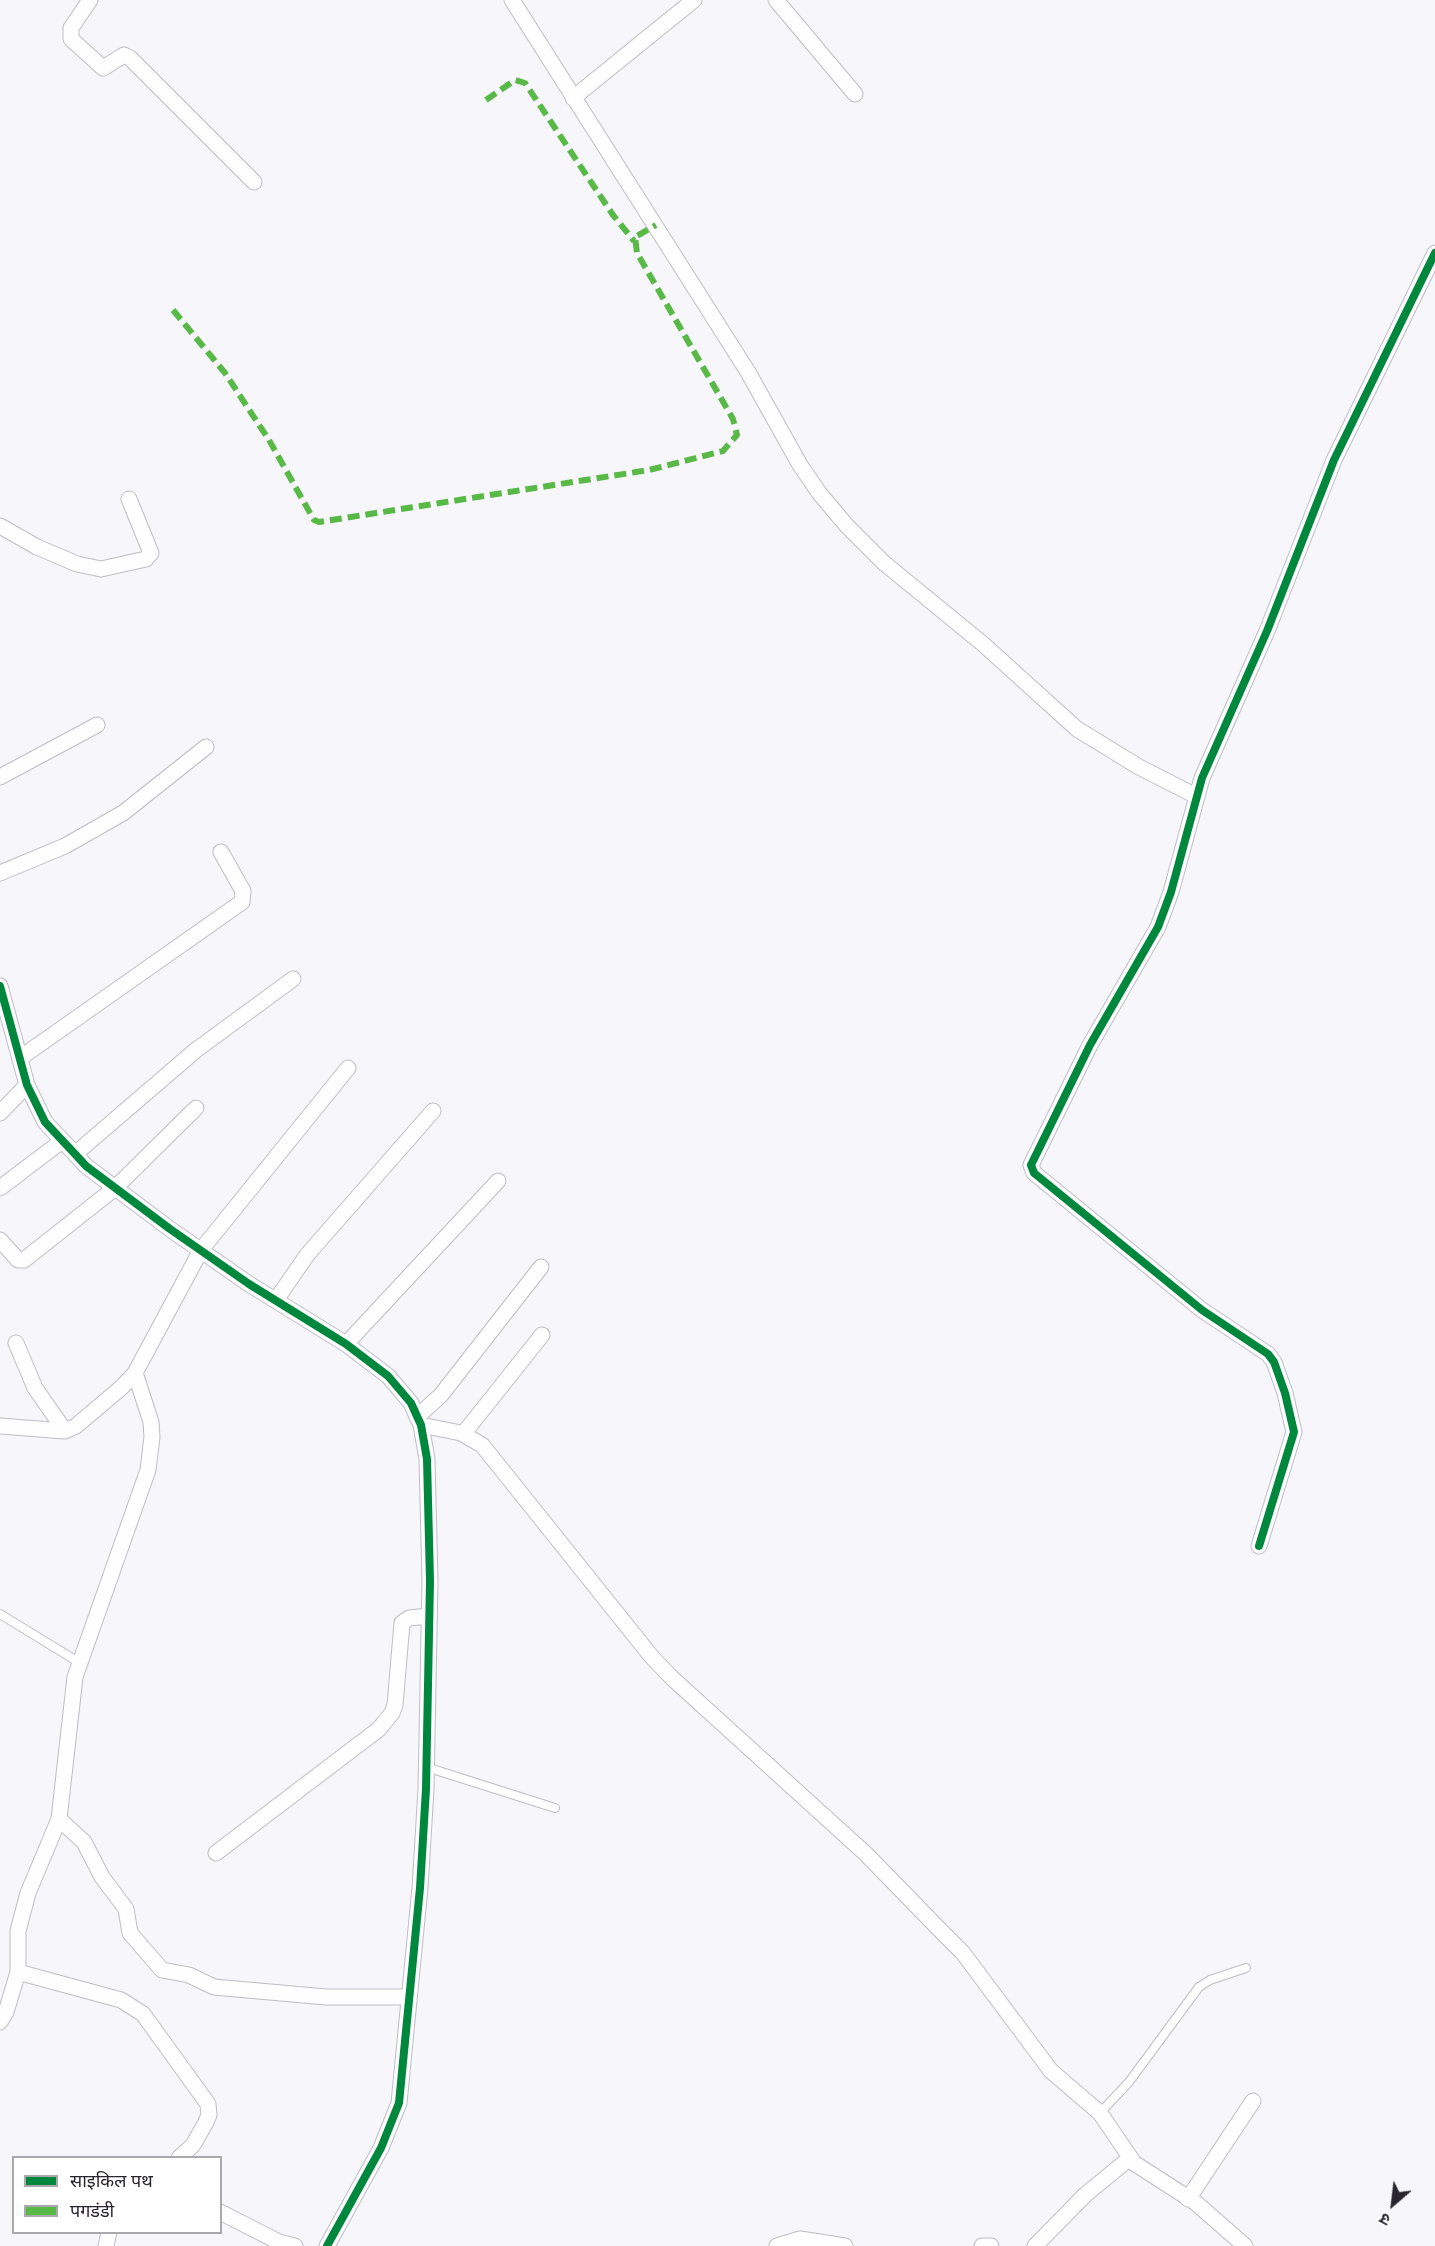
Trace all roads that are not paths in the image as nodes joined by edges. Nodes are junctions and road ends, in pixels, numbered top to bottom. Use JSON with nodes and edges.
{"nodes":[{"id":1,"x":90,"y":0,"type":"edge"},
{"id":2,"x":512,"y":0,"type":"edge"},
{"id":3,"x":694,"y":0,"type":"edge"},
{"id":4,"x":776,"y":0,"type":"edge"},
{"id":5,"x":855,"y":94,"type":"dead end"},
{"id":6,"x":573,"y":98,"type":"junction"},
{"id":7,"x":255,"y":182,"type":"dead end"},
{"id":8,"x":1435,"y":253,"type":"edge"},
{"id":9,"x":129,"y":499,"type":"dead end"},
{"id":10,"x":0,"y":526,"type":"edge"},
{"id":11,"x":97,"y":725,"type":"dead end"},
{"id":12,"x":206,"y":747,"type":"dead end"},
{"id":13,"x":0,"y":777,"type":"edge"},
{"id":14,"x":1196,"y":796,"type":"junction"},
{"id":15,"x":221,"y":852,"type":"dead end"},
{"id":16,"x":0,"y":873,"type":"edge"},
{"id":17,"x":293,"y":980,"type":"dead end"},
{"id":18,"x":0,"y":986,"type":"edge"},
{"id":19,"x":20,"y":1058,"type":"junction"},
{"id":20,"x":348,"y":1068,"type":"dead end"},
{"id":21,"x":27,"y":1085,"type":"junction"},
{"id":22,"x":196,"y":1108,"type":"dead end"},
{"id":23,"x":433,"y":1111,"type":"dead end"},
{"id":24,"x":0,"y":1113,"type":"edge"},
{"id":25,"x":62,"y":1141,"type":"junction"},
{"id":26,"x":75,"y":1155,"type":"junction"},
{"id":27,"x":498,"y":1181,"type":"dead end"},
{"id":28,"x":0,"y":1188,"type":"edge"},
{"id":29,"x":115,"y":1188,"type":"junction"},
{"id":30,"x":0,"y":1240,"type":"edge"},
{"id":31,"x":201,"y":1250,"type":"junction"},
{"id":32,"x":540,"y":1267,"type":"dead end"},
{"id":33,"x":276,"y":1300,"type":"junction"},
{"id":34,"x":542,"y":1335,"type":"dead end"},
{"id":35,"x":16,"y":1343,"type":"dead end"},
{"id":36,"x":346,"y":1344,"type":"junction"},
{"id":37,"x":135,"y":1373,"type":"junction"},
{"id":38,"x":419,"y":1421,"type":"junction"},
{"id":39,"x":0,"y":1426,"type":"edge"},
{"id":40,"x":65,"y":1431,"type":"junction"},
{"id":41,"x":464,"y":1433,"type":"junction"},
{"id":42,"x":1259,"y":1546,"type":"dead end"},
{"id":43,"x":0,"y":1614,"type":"edge"},
{"id":44,"x":429,"y":1616,"type":"junction"},
{"id":45,"x":80,"y":1663,"type":"junction"},
{"id":46,"x":426,"y":1767,"type":"junction"},
{"id":47,"x":555,"y":1808,"type":"dead end"},
{"id":48,"x":59,"y":1819,"type":"junction"},
{"id":49,"x":216,"y":1853,"type":"dead end"},
{"id":50,"x":1246,"y":1968,"type":"dead end"},
{"id":51,"x":18,"y":1972,"type":"junction"},
{"id":52,"x":408,"y":1996,"type":"junction"},
{"id":53,"x":0,"y":2022,"type":"edge"},
{"id":54,"x":1253,"y":2101,"type":"dead end"},
{"id":55,"x":1100,"y":2113,"type":"junction"},
{"id":56,"x":180,"y":2156,"type":"edge"},
{"id":57,"x":1130,"y":2158,"type":"junction"},
{"id":58,"x":1188,"y":2199,"type":"junction"},
{"id":59,"x":222,"y":2213,"type":"edge"},
{"id":60,"x":295,"y":2246,"type":"edge"},
{"id":61,"x":327,"y":2246,"type":"edge"},
{"id":62,"x":777,"y":2246,"type":"edge"},
{"id":63,"x":843,"y":2246,"type":"edge"},
{"id":64,"x":982,"y":2246,"type":"edge"},
{"id":65,"x":991,"y":2246,"type":"edge"},
{"id":66,"x":1035,"y":2246,"type":"edge"},
{"id":67,"x":1245,"y":2246,"type":"edge"}],
"edges":[{"from":1,"to":7,"type":"street"},
{"from":2,"to":6,"type":"street"},
{"from":3,"to":6,"type":"street"},
{"from":4,"to":5,"type":"street"},
{"from":6,"to":14,"type":"street"},
{"from":8,"to":14,"type":"street"},
{"from":9,"to":10,"type":"street"},
{"from":11,"to":13,"type":"street"},
{"from":12,"to":16,"type":"street"},
{"from":14,"to":42,"type":"street"},
{"from":15,"to":19,"type":"street"},
{"from":17,"to":26,"type":"street"},
{"from":18,"to":19,"type":"street"},
{"from":19,"to":21,"type":"street"},
{"from":20,"to":31,"type":"street"},
{"from":21,"to":24,"type":"street"},
{"from":21,"to":25,"type":"street"},
{"from":22,"to":29,"type":"street"},
{"from":23,"to":33,"type":"street"},
{"from":25,"to":26,"type":"street"},
{"from":25,"to":28,"type":"street"},
{"from":26,"to":29,"type":"street"},
{"from":27,"to":36,"type":"street"},
{"from":29,"to":30,"type":"street"},
{"from":29,"to":31,"type":"street"},
{"from":31,"to":33,"type":"street"},
{"from":31,"to":37,"type":"street"},
{"from":32,"to":38,"type":"street"},
{"from":33,"to":36,"type":"street"},
{"from":34,"to":41,"type":"street"},
{"from":35,"to":40,"type":"street"},
{"from":36,"to":38,"type":"street"},
{"from":37,"to":40,"type":"street"},
{"from":37,"to":45,"type":"street"},
{"from":38,"to":41,"type":"street"},
{"from":38,"to":44,"type":"street"},
{"from":39,"to":40,"type":"street"},
{"from":41,"to":55,"type":"street"},
{"from":43,"to":45,"type":"lane"},
{"from":44,"to":46,"type":"street"},
{"from":44,"to":49,"type":"street"},
{"from":45,"to":48,"type":"street"},
{"from":46,"to":47,"type":"lane"},
{"from":46,"to":52,"type":"street"},
{"from":48,"to":51,"type":"street"},
{"from":48,"to":52,"type":"street"},
{"from":50,"to":55,"type":"lane"},
{"from":51,"to":53,"type":"street"},
{"from":51,"to":56,"type":"street"},
{"from":52,"to":61,"type":"street"},
{"from":54,"to":58,"type":"street"},
{"from":55,"to":57,"type":"street"},
{"from":57,"to":58,"type":"street"},
{"from":57,"to":66,"type":"street"},
{"from":58,"to":67,"type":"street"},
{"from":59,"to":60,"type":"street"},
{"from":62,"to":63,"type":"street"},
{"from":64,"to":65,"type":"street"}]}
